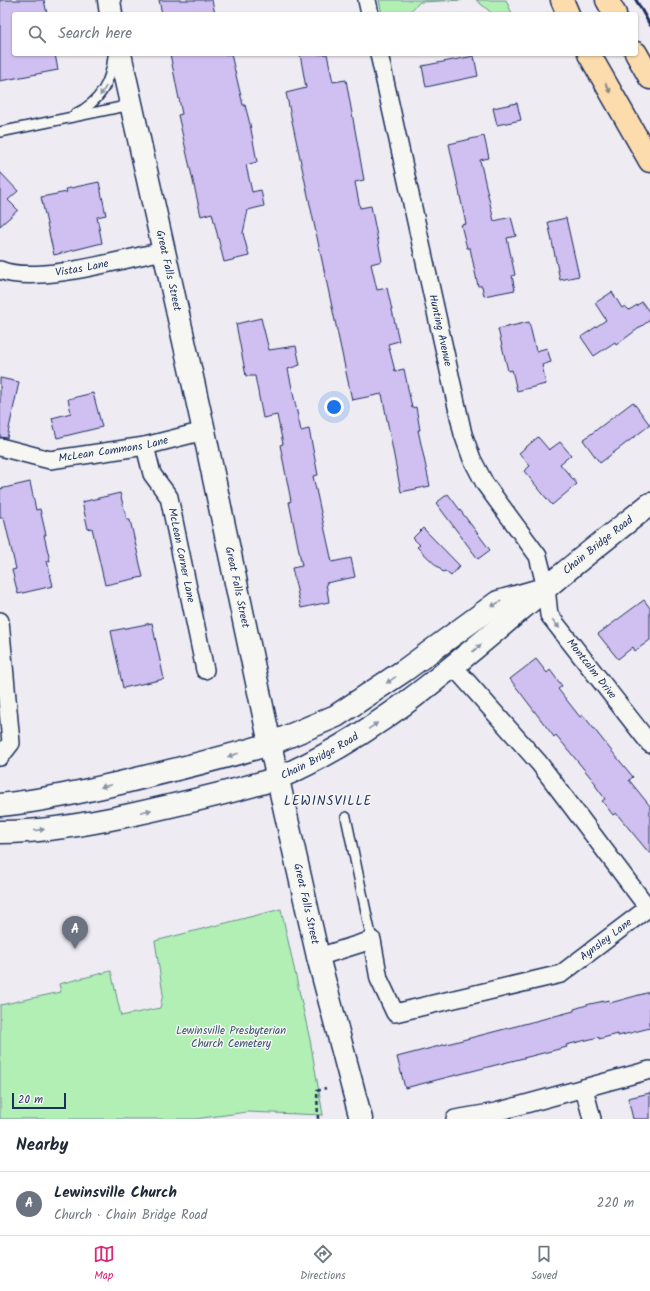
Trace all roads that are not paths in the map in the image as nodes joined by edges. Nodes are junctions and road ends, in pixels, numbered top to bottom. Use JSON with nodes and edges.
{"nodes":[{"id":1,"x":109,"y":0,"type":"edge"},
{"id":2,"x":367,"y":0,"type":"edge"},
{"id":3,"x":562,"y":0,"type":"edge"},
{"id":4,"x":607,"y":0,"type":"edge"},
{"id":5,"x":111,"y":12,"type":"edge"},
{"id":6,"x":370,"y":12,"type":"edge"},
{"id":7,"x":567,"y":12,"type":"edge"},
{"id":8,"x":613,"y":12,"type":"edge"},
{"id":9,"x":113,"y":56,"type":"edge"},
{"id":10,"x":120,"y":56,"type":"edge"},
{"id":11,"x":379,"y":56,"type":"edge"},
{"id":12,"x":590,"y":56,"type":"edge"},
{"id":13,"x":638,"y":56,"type":"edge"},
{"id":14,"x":650,"y":78,"type":"edge"},
{"id":15,"x":131,"y":105,"type":"junction"},
{"id":16,"x":65,"y":119,"type":"junction"},
{"id":17,"x":0,"y":132,"type":"edge"},
{"id":18,"x":650,"y":161,"type":"edge"},
{"id":19,"x":163,"y":251,"type":"junction"},
{"id":20,"x":0,"y":270,"type":"edge"},
{"id":21,"x":204,"y":431,"type":"junction"},
{"id":22,"x":145,"y":446,"type":"junction"},
{"id":23,"x":0,"y":447,"type":"edge"},
{"id":24,"x":650,"y":504,"type":"edge"},
{"id":25,"x":546,"y":588,"type":"junction"},
{"id":26,"x":0,"y":621,"type":"edge"},
{"id":27,"x":454,"y":667,"type":"junction"},
{"id":28,"x":205,"y":670,"type":"dead end"},
{"id":29,"x":270,"y":744,"type":"junction"},
{"id":30,"x":650,"y":744,"type":"edge"},
{"id":31,"x":0,"y":757,"type":"edge"},
{"id":32,"x":278,"y":778,"type":"junction"},
{"id":33,"x":0,"y":805,"type":"edge"},
{"id":34,"x":346,"y":817,"type":"dead end"},
{"id":35,"x":0,"y":832,"type":"edge"},
{"id":36,"x":372,"y":940,"type":"junction"},
{"id":37,"x":318,"y":957,"type":"junction"},
{"id":38,"x":650,"y":1070,"type":"edge"},
{"id":39,"x":584,"y":1088,"type":"junction"},
{"id":40,"x":497,"y":1115,"type":"edge"},
{"id":41,"x":360,"y":1119,"type":"edge"},
{"id":42,"x":455,"y":1119,"type":"edge"},
{"id":43,"x":592,"y":1119,"type":"edge"}],
"edges":[{"from":1,"to":5,"type":"main road"},
{"from":2,"to":6,"type":"street"},
{"from":3,"to":7,"type":"highway"},
{"from":4,"to":8,"type":"highway"},
{"from":9,"to":16,"type":"lane","one_way":true},
{"from":10,"to":15,"type":"main road","name":"Great Falls Street"},
{"from":11,"to":25,"type":"street","name":"Hunting Avenue"},
{"from":12,"to":18,"type":"highway","one_way":true},
{"from":13,"to":14,"type":"highway"},
{"from":15,"to":16,"type":"lane"},
{"from":15,"to":19,"type":"main road","name":"Great Falls Street"},
{"from":16,"to":17,"type":"lane"},
{"from":19,"to":20,"type":"street","name":"Vistas Lane"},
{"from":19,"to":21,"type":"main road","name":"Great Falls Street"},
{"from":21,"to":22,"type":"street","name":"McLean Commons Lane"},
{"from":21,"to":29,"type":"main road","name":"Great Falls Street"},
{"from":22,"to":23,"type":"street","name":"McLean Commons Lane"},
{"from":22,"to":28,"type":"street","name":"McLean Corner Lane"},
{"from":24,"to":25,"type":"main road","name":"Chain Bridge Road"},
{"from":27,"to":25,"type":"main road","name":"Chain Bridge Road","one_way":true},
{"from":25,"to":29,"type":"main road","name":"Chain Bridge Road","one_way":true},
{"from":25,"to":30,"type":"street","name":"Montcalm Drive","one_way":true},
{"from":26,"to":31,"type":"street"},
{"from":32,"to":27,"type":"main road","name":"Chain Bridge Road","one_way":true},
{"from":27,"to":36,"type":"street","name":"Aynsley Lane"},
{"from":29,"to":32,"type":"main road","name":"Great Falls Street"},
{"from":29,"to":33,"type":"main road","name":"Chain Bridge Road","one_way":true},
{"from":35,"to":32,"type":"main road","name":"Chain Bridge Road","one_way":true},
{"from":32,"to":37,"type":"main road","name":"Great Falls Street"},
{"from":34,"to":36,"type":"lane"},
{"from":36,"to":37,"type":"street"},
{"from":37,"to":41,"type":"main road","name":"Great Falls Street"},
{"from":38,"to":39,"type":"street"},
{"from":39,"to":40,"type":"street"},
{"from":39,"to":43,"type":"street"},
{"from":40,"to":42,"type":"street"}]}
